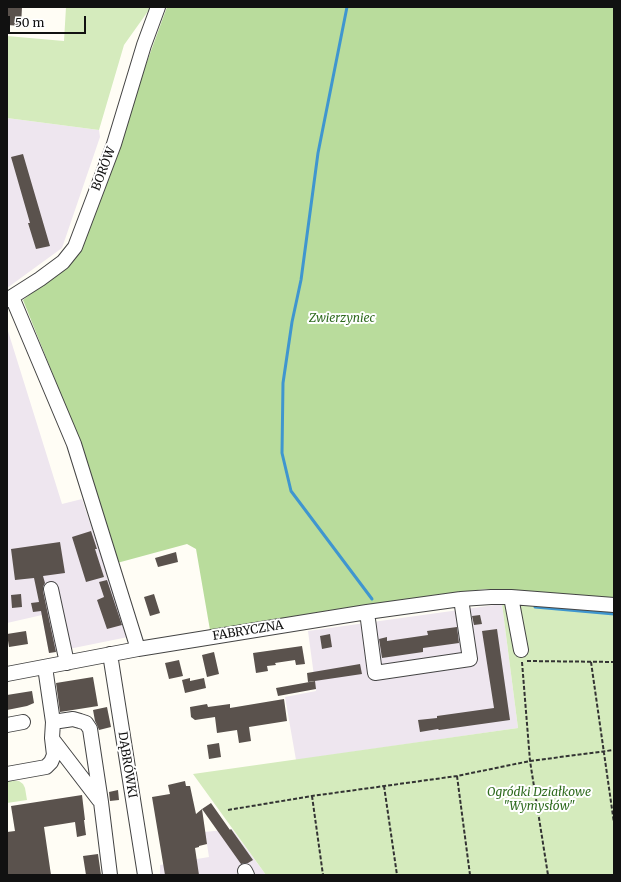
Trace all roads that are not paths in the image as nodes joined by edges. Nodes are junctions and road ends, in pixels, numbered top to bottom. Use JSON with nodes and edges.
{"nodes":[{"id":1,"x":158,"y":7,"type":"edge"},
{"id":2,"x":10,"y":298,"type":"edge"},
{"id":3,"x":51,"y":589,"type":"dead end"},
{"id":4,"x":511,"y":597,"type":"junction"},
{"id":5,"x":462,"y":599,"type":"junction"},
{"id":6,"x":614,"y":605,"type":"edge"},
{"id":7,"x":367,"y":612,"type":"junction"},
{"id":8,"x":138,"y":649,"type":"junction"},
{"id":9,"x":521,"y":650,"type":"dead end"},
{"id":10,"x":110,"y":654,"type":"junction"},
{"id":11,"x":67,"y":663,"type":"junction"},
{"id":12,"x":44,"y":667,"type":"junction"},
{"id":13,"x":7,"y":674,"type":"edge"},
{"id":14,"x":23,"y":722,"type":"dead end"},
{"id":15,"x":52,"y":722,"type":"junction"},
{"id":16,"x":7,"y":725,"type":"edge"},
{"id":17,"x":52,"y":738,"type":"junction"},
{"id":18,"x":7,"y":774,"type":"edge"},
{"id":19,"x":101,"y":802,"type":"junction"},
{"id":20,"x":110,"y":875,"type":"edge"},
{"id":21,"x":145,"y":875,"type":"edge"}],
"edges":[{"from":1,"to":2,"type":"street","name":"BORÓW"},
{"from":2,"to":8,"type":"street"},
{"from":3,"to":11,"type":"street"},
{"from":4,"to":5,"type":"street","name":"FABRYCZNA"},
{"from":4,"to":6,"type":"street","name":"FABRYCZNA"},
{"from":4,"to":9,"type":"street"},
{"from":5,"to":7,"type":"street","name":"FABRYCZNA"},
{"from":5,"to":7,"type":"street"},
{"from":7,"to":8,"type":"street","name":"FABRYCZNA"},
{"from":8,"to":10,"type":"street","name":"FABRYCZNA"},
{"from":10,"to":11,"type":"street","name":"FABRYCZNA"},
{"from":10,"to":21,"type":"street","name":"DĄBRÓWKI"},
{"from":11,"to":12,"type":"street","name":"FABRYCZNA"},
{"from":12,"to":13,"type":"street","name":"FABRYCZNA"},
{"from":12,"to":15,"type":"street"},
{"from":14,"to":16,"type":"street"},
{"from":15,"to":17,"type":"street"},
{"from":15,"to":19,"type":"street"},
{"from":17,"to":18,"type":"street"},
{"from":17,"to":19,"type":"street"},
{"from":19,"to":20,"type":"street"}]}
